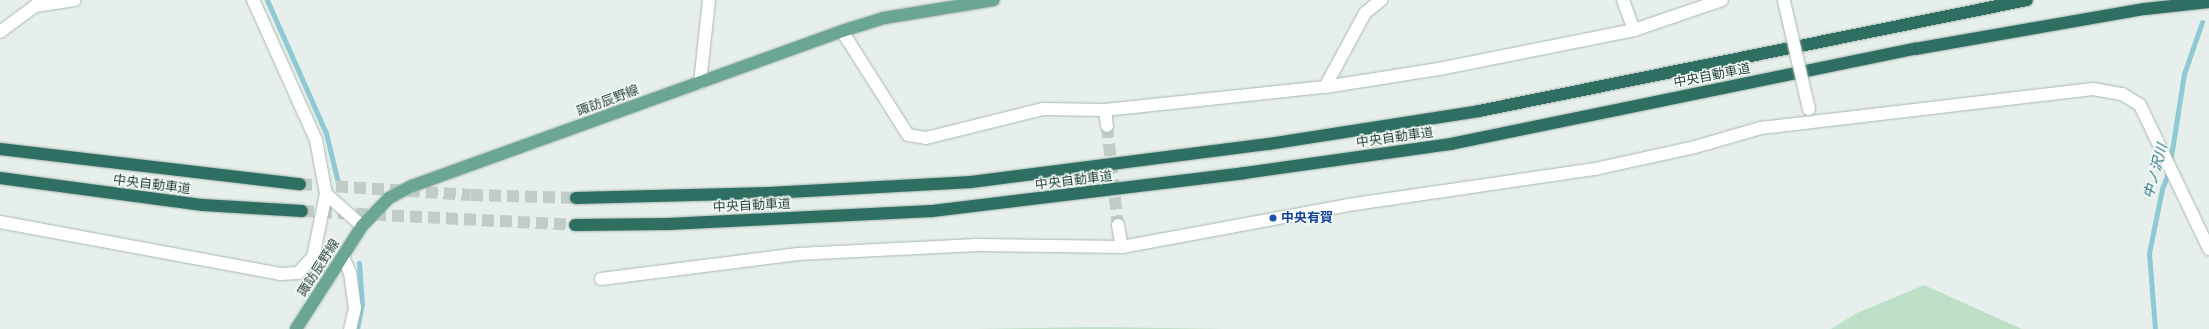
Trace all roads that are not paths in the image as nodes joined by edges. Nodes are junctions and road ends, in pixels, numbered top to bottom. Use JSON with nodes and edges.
{"nodes":[{"id":1,"x":75,"y":0,"type":"edge"},
{"id":2,"x":253,"y":0,"type":"edge"},
{"id":3,"x":709,"y":0,"type":"edge"},
{"id":4,"x":994,"y":0,"type":"edge"},
{"id":5,"x":1381,"y":0,"type":"edge"},
{"id":6,"x":1623,"y":0,"type":"edge"},
{"id":7,"x":1722,"y":0,"type":"edge"},
{"id":8,"x":2027,"y":0,"type":"edge"},
{"id":9,"x":1784,"y":1,"type":"edge"},
{"id":10,"x":2209,"y":2,"type":"edge"},
{"id":11,"x":1634,"y":30,"type":"junction"},
{"id":12,"x":842,"y":31,"type":"junction"},
{"id":13,"x":0,"y":32,"type":"edge"},
{"id":14,"x":700,"y":83,"type":"junction"},
{"id":15,"x":1324,"y":87,"type":"junction"},
{"id":16,"x":1104,"y":110,"type":"junction"},
{"id":17,"x":1811,"y":115,"type":"junction"},
{"id":18,"x":1107,"y":126,"type":"tunnel mouth"},
{"id":19,"x":0,"y":149,"type":"edge"},
{"id":20,"x":0,"y":178,"type":"edge"},
{"id":21,"x":300,"y":184,"type":"tunnel mouth"},
{"id":22,"x":326,"y":194,"type":"junction"},
{"id":23,"x":576,"y":198,"type":"tunnel mouth"},
{"id":24,"x":302,"y":211,"type":"tunnel mouth"},
{"id":25,"x":0,"y":222,"type":"edge"},
{"id":26,"x":575,"y":225,"type":"tunnel mouth"},
{"id":27,"x":1118,"y":225,"type":"tunnel mouth"},
{"id":28,"x":362,"y":226,"type":"junction"},
{"id":29,"x":1122,"y":247,"type":"junction"},
{"id":30,"x":2209,"y":249,"type":"edge"},
{"id":31,"x":343,"y":257,"type":"junction"},
{"id":32,"x":601,"y":279,"type":"dead end"},
{"id":33,"x":296,"y":329,"type":"edge"},
{"id":34,"x":350,"y":329,"type":"edge"}],
"edges":[{"from":1,"to":13,"type":"street"},
{"from":2,"to":22,"type":"street"},
{"from":3,"to":14,"type":"street"},
{"from":4,"to":12,"type":"main road","name":"諏訪辰野線"},
{"from":5,"to":15,"type":"street"},
{"from":6,"to":11,"type":"street"},
{"from":7,"to":11,"type":"street"},
{"from":8,"to":23,"type":"highway","name":"中央自動車道"},
{"from":9,"to":17,"type":"street","bridge":true},
{"from":10,"to":26,"type":"highway","name":"中央自動車道"},
{"from":11,"to":15,"type":"street"},
{"from":12,"to":14,"type":"main road","name":"諏訪辰野線"},
{"from":12,"to":16,"type":"street"},
{"from":14,"to":28,"type":"main road","name":"諏訪辰野線"},
{"from":15,"to":16,"type":"street"},
{"from":16,"to":18,"type":"street"},
{"from":17,"to":29,"type":"street"},
{"from":17,"to":30,"type":"street"},
{"from":19,"to":21,"type":"highway","name":"中央自動車道"},
{"from":20,"to":24,"type":"highway","name":"中央自動車道"},
{"from":22,"to":25,"type":"street"},
{"from":22,"to":28,"type":"street"},
{"from":27,"to":29,"type":"street"},
{"from":28,"to":31,"type":"main road","name":"諏訪辰野線"},
{"from":29,"to":32,"type":"street"},
{"from":31,"to":33,"type":"main road","name":"諏訪辰野線"},
{"from":31,"to":34,"type":"street"}]}
